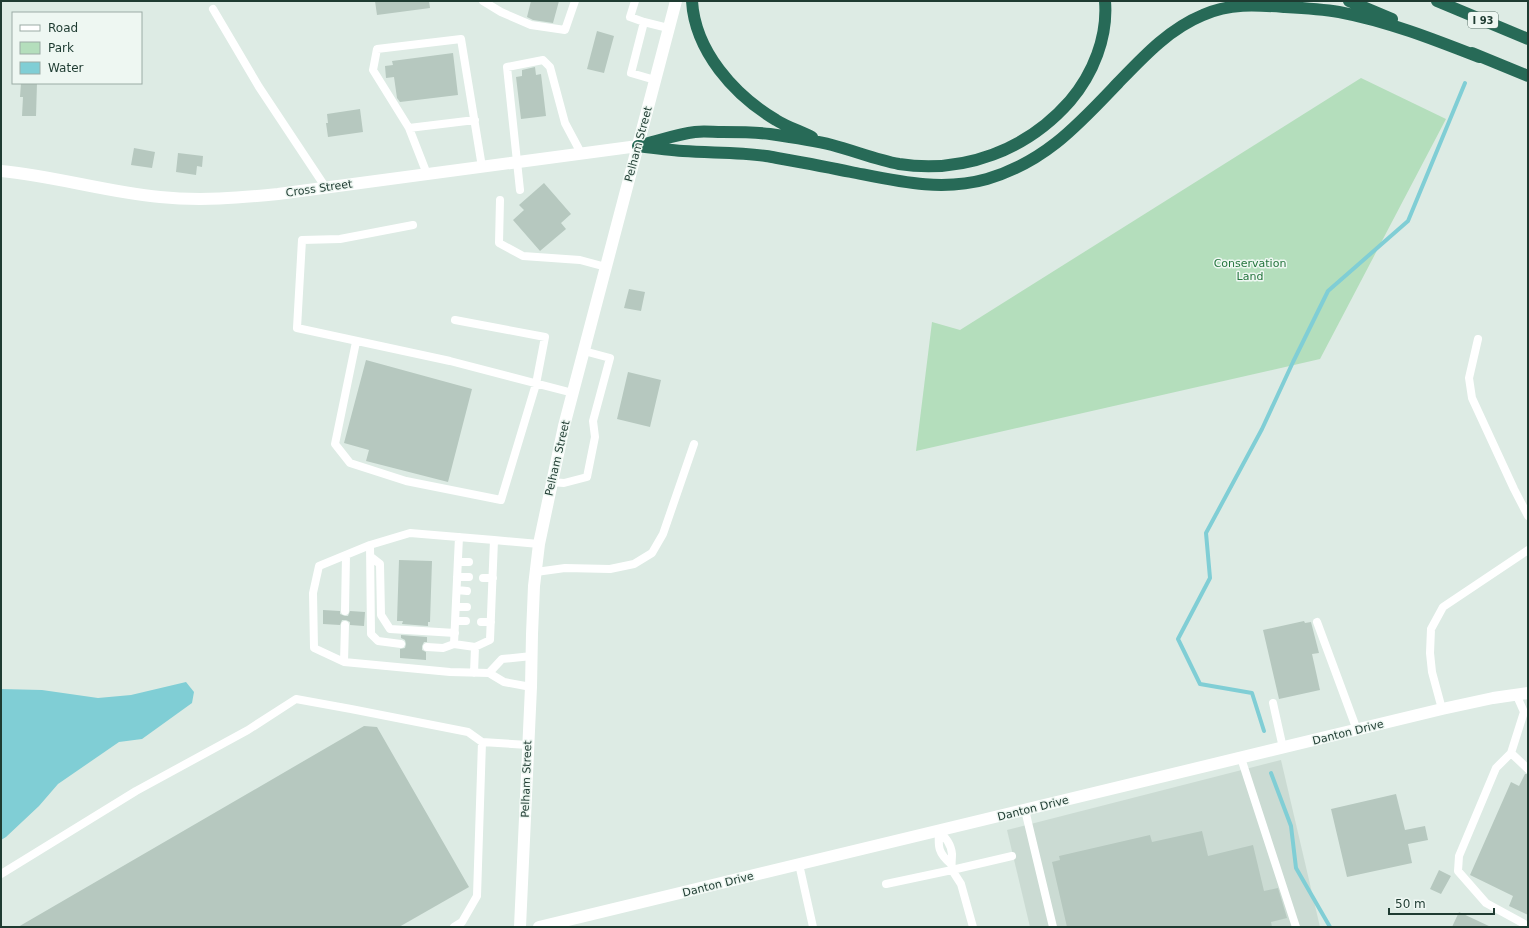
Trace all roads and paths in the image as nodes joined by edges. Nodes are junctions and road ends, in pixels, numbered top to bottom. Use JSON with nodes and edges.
{"nodes":[{"id":1,"x":483,"y":1,"type":"edge"},
{"id":2,"x":576,"y":1,"type":"edge"},
{"id":3,"x":635,"y":1,"type":"edge"},
{"id":4,"x":692,"y":1,"type":"edge"},
{"id":5,"x":1105,"y":1,"type":"edge"},
{"id":6,"x":1349,"y":1,"type":"edge"},
{"id":7,"x":1437,"y":1,"type":"edge"},
{"id":8,"x":673,"y":3,"type":"edge"},
{"id":9,"x":213,"y":9,"type":"dead end"},
{"id":10,"x":644,"y":22,"type":"junction"},
{"id":11,"x":668,"y":28,"type":"junction"},
{"id":12,"x":1528,"y":39,"type":"edge"},
{"id":13,"x":1479,"y":57,"type":"junction"},
{"id":14,"x":1528,"y":76,"type":"edge"},
{"id":15,"x":655,"y":80,"type":"junction"},
{"id":16,"x":475,"y":120,"type":"junction"},
{"id":17,"x":409,"y":128,"type":"junction"},
{"id":18,"x":832,"y":145,"type":"junction"},
{"id":19,"x":638,"y":146,"type":"junction"},
{"id":20,"x":582,"y":153,"type":"junction"},
{"id":21,"x":518,"y":162,"type":"junction"},
{"id":22,"x":482,"y":167,"type":"junction"},
{"id":23,"x":1,"y":171,"type":"edge"},
{"id":24,"x":426,"y":174,"type":"junction"},
{"id":25,"x":326,"y":188,"type":"junction"},
{"id":26,"x":520,"y":190,"type":"dead end"},
{"id":27,"x":500,"y":200,"type":"dead end"},
{"id":28,"x":413,"y":225,"type":"dead end"},
{"id":29,"x":606,"y":266,"type":"junction"},
{"id":30,"x":455,"y":320,"type":"dead end"},
{"id":31,"x":1478,"y":339,"type":"dead end"},
{"id":32,"x":356,"y":342,"type":"junction"},
{"id":33,"x":584,"y":351,"type":"junction"},
{"id":34,"x":536,"y":384,"type":"junction"},
{"id":35,"x":573,"y":393,"type":"junction"},
{"id":36,"x":694,"y":444,"type":"dead end"},
{"id":37,"x":551,"y":482,"type":"junction"},
{"id":38,"x":1528,"y":516,"type":"edge"},
{"id":39,"x":459,"y":537,"type":"junction"},
{"id":40,"x":494,"y":540,"type":"junction"},
{"id":41,"x":539,"y":544,"type":"junction"},
{"id":42,"x":370,"y":545,"type":"junction"},
{"id":43,"x":1528,"y":550,"type":"edge"},
{"id":44,"x":346,"y":555,"type":"junction"},
{"id":45,"x":371,"y":558,"type":"junction"},
{"id":46,"x":458,"y":562,"type":"junction"},
{"id":47,"x":469,"y":562,"type":"dead end"},
{"id":48,"x":484,"y":562,"type":"dead end"},
{"id":49,"x":493,"y":562,"type":"junction"},
{"id":50,"x":536,"y":572,"type":"junction"},
{"id":51,"x":458,"y":577,"type":"junction"},
{"id":52,"x":469,"y":577,"type":"dead end"},
{"id":53,"x":483,"y":578,"type":"dead end"},
{"id":54,"x":493,"y":578,"type":"junction"},
{"id":55,"x":457,"y":590,"type":"junction"},
{"id":56,"x":467,"y":591,"type":"dead end"},
{"id":57,"x":482,"y":591,"type":"dead end"},
{"id":58,"x":492,"y":592,"type":"junction"},
{"id":59,"x":456,"y":607,"type":"junction"},
{"id":60,"x":467,"y":607,"type":"dead end"},
{"id":61,"x":482,"y":607,"type":"dead end"},
{"id":62,"x":491,"y":607,"type":"junction"},
{"id":63,"x":345,"y":611,"type":"dead end"},
{"id":64,"x":456,"y":621,"type":"junction"},
{"id":65,"x":466,"y":621,"type":"dead end"},
{"id":66,"x":481,"y":622,"type":"dead end"},
{"id":67,"x":491,"y":622,"type":"junction"},
{"id":68,"x":1317,"y":622,"type":"dead end"},
{"id":69,"x":345,"y":625,"type":"dead end"},
{"id":70,"x":455,"y":633,"type":"junction"},
{"id":71,"x":401,"y":644,"type":"dead end"},
{"id":72,"x":454,"y":644,"type":"junction"},
{"id":73,"x":427,"y":647,"type":"dead end"},
{"id":74,"x":475,"y":647,"type":"junction"},
{"id":75,"x":532,"y":656,"type":"junction"},
{"id":76,"x":344,"y":662,"type":"junction"},
{"id":77,"x":474,"y":672,"type":"junction"},
{"id":78,"x":489,"y":673,"type":"junction"},
{"id":79,"x":531,"y":687,"type":"junction"},
{"id":80,"x":1522,"y":693,"type":"edge"},
{"id":81,"x":1273,"y":703,"type":"dead end"},
{"id":82,"x":1442,"y":709,"type":"junction"},
{"id":83,"x":1357,"y":730,"type":"junction"},
{"id":84,"x":482,"y":742,"type":"junction"},
{"id":85,"x":528,"y":745,"type":"junction"},
{"id":86,"x":1283,"y":748,"type":"junction"},
{"id":87,"x":1512,"y":754,"type":"junction"},
{"id":88,"x":1241,"y":758,"type":"junction"},
{"id":89,"x":1528,"y":769,"type":"edge"},
{"id":90,"x":1025,"y":810,"type":"junction"},
{"id":91,"x":939,"y":830,"type":"junction"},
{"id":92,"x":1012,"y":856,"type":"dead end"},
{"id":93,"x":799,"y":864,"type":"junction"},
{"id":94,"x":951,"y":867,"type":"junction"},
{"id":95,"x":1,"y":874,"type":"edge"},
{"id":96,"x":886,"y":884,"type":"dead end"},
{"id":97,"x":1528,"y":926,"type":"edge"},
{"id":98,"x":454,"y":927,"type":"edge"},
{"id":99,"x":520,"y":927,"type":"edge"},
{"id":100,"x":539,"y":927,"type":"edge"},
{"id":101,"x":813,"y":927,"type":"edge"},
{"id":102,"x":973,"y":927,"type":"edge"},
{"id":103,"x":1053,"y":927,"type":"edge"},
{"id":104,"x":1296,"y":927,"type":"edge"}],
"edges":[{"from":1,"to":2,"type":"lane"},
{"from":3,"to":10,"type":"lane"},
{"from":4,"to":18,"type":"highway"},
{"from":5,"to":18,"type":"highway"},
{"from":6,"to":13,"type":"highway"},
{"from":7,"to":12,"type":"highway","number":"I 93"},
{"from":8,"to":11,"type":"street","name":"Pelham Street"},
{"from":9,"to":25,"type":"lane"},
{"from":10,"to":11,"type":"lane"},
{"from":10,"to":15,"type":"lane"},
{"from":11,"to":15,"type":"street","name":"Pelham Street"},
{"from":13,"to":14,"type":"highway"},
{"from":13,"to":19,"type":"highway"},
{"from":15,"to":19,"type":"street","name":"Pelham Street"},
{"from":16,"to":17,"type":"lane"},
{"from":16,"to":17,"type":"lane"},
{"from":16,"to":22,"type":"lane"},
{"from":17,"to":24,"type":"lane"},
{"from":18,"to":19,"type":"highway"},
{"from":19,"to":20,"type":"street","name":"Cross Street"},
{"from":19,"to":29,"type":"street","name":"Pelham Street"},
{"from":20,"to":21,"type":"street","name":"Cross Street"},
{"from":20,"to":21,"type":"lane"},
{"from":21,"to":22,"type":"street","name":"Cross Street"},
{"from":21,"to":26,"type":"lane"},
{"from":22,"to":24,"type":"street","name":"Cross Street"},
{"from":23,"to":25,"type":"street","name":"Cross Street"},
{"from":24,"to":25,"type":"street","name":"Cross Street"},
{"from":27,"to":29,"type":"lane"},
{"from":28,"to":32,"type":"lane"},
{"from":29,"to":33,"type":"street","name":"Pelham Street"},
{"from":30,"to":34,"type":"lane"},
{"from":31,"to":38,"type":"lane"},
{"from":32,"to":34,"type":"lane"},
{"from":32,"to":34,"type":"lane"},
{"from":33,"to":35,"type":"street","name":"Pelham Street"},
{"from":33,"to":37,"type":"lane"},
{"from":34,"to":35,"type":"lane"},
{"from":35,"to":37,"type":"street","name":"Pelham Street"},
{"from":36,"to":50,"type":"lane"},
{"from":37,"to":41,"type":"street","name":"Pelham Street"},
{"from":39,"to":40,"type":"lane"},
{"from":39,"to":42,"type":"lane"},
{"from":39,"to":46,"type":"lane"},
{"from":40,"to":41,"type":"lane"},
{"from":40,"to":49,"type":"lane"},
{"from":41,"to":50,"type":"street","name":"Pelham Street"},
{"from":42,"to":44,"type":"lane"},
{"from":42,"to":45,"type":"lane"},
{"from":43,"to":82,"type":"lane"},
{"from":44,"to":63,"type":"lane"},
{"from":44,"to":76,"type":"lane"},
{"from":45,"to":70,"type":"lane"},
{"from":45,"to":71,"type":"lane"},
{"from":46,"to":47,"type":"lane"},
{"from":46,"to":51,"type":"lane"},
{"from":48,"to":49,"type":"lane"},
{"from":49,"to":54,"type":"lane"},
{"from":50,"to":75,"type":"street","name":"Pelham Street"},
{"from":51,"to":52,"type":"lane"},
{"from":51,"to":55,"type":"lane"},
{"from":53,"to":54,"type":"lane"},
{"from":54,"to":58,"type":"lane"},
{"from":55,"to":56,"type":"lane"},
{"from":55,"to":59,"type":"lane"},
{"from":57,"to":58,"type":"lane"},
{"from":58,"to":62,"type":"lane"},
{"from":59,"to":60,"type":"lane"},
{"from":59,"to":64,"type":"lane"},
{"from":61,"to":62,"type":"lane"},
{"from":62,"to":67,"type":"lane"},
{"from":64,"to":65,"type":"lane"},
{"from":64,"to":70,"type":"lane"},
{"from":66,"to":67,"type":"lane"},
{"from":67,"to":74,"type":"lane"},
{"from":68,"to":83,"type":"lane"},
{"from":69,"to":76,"type":"lane"},
{"from":70,"to":72,"type":"lane"},
{"from":72,"to":73,"type":"lane"},
{"from":72,"to":74,"type":"lane"},
{"from":74,"to":77,"type":"lane"},
{"from":75,"to":78,"type":"lane"},
{"from":75,"to":79,"type":"street","name":"Pelham Street"},
{"from":76,"to":77,"type":"lane"},
{"from":77,"to":78,"type":"lane"},
{"from":78,"to":79,"type":"lane"},
{"from":79,"to":85,"type":"street","name":"Pelham Street"},
{"from":80,"to":82,"type":"street","name":"Danton Drive"},
{"from":80,"to":87,"type":"lane"},
{"from":81,"to":86,"type":"lane"},
{"from":82,"to":83,"type":"street","name":"Danton Drive"},
{"from":83,"to":86,"type":"street","name":"Danton Drive"},
{"from":84,"to":85,"type":"lane"},
{"from":84,"to":95,"type":"lane"},
{"from":84,"to":98,"type":"lane"},
{"from":85,"to":99,"type":"street","name":"Pelham Street"},
{"from":86,"to":88,"type":"street","name":"Danton Drive"},
{"from":87,"to":89,"type":"lane"},
{"from":87,"to":97,"type":"lane"},
{"from":88,"to":90,"type":"street","name":"Danton Drive"},
{"from":88,"to":104,"type":"lane"},
{"from":90,"to":91,"type":"street","name":"Danton Drive"},
{"from":90,"to":103,"type":"lane"},
{"from":91,"to":93,"type":"street","name":"Danton Drive"},
{"from":91,"to":94,"type":"lane"},
{"from":92,"to":94,"type":"lane"},
{"from":93,"to":100,"type":"street","name":"Danton Drive"},
{"from":93,"to":101,"type":"lane"},
{"from":94,"to":96,"type":"lane"},
{"from":94,"to":102,"type":"lane"}]}
